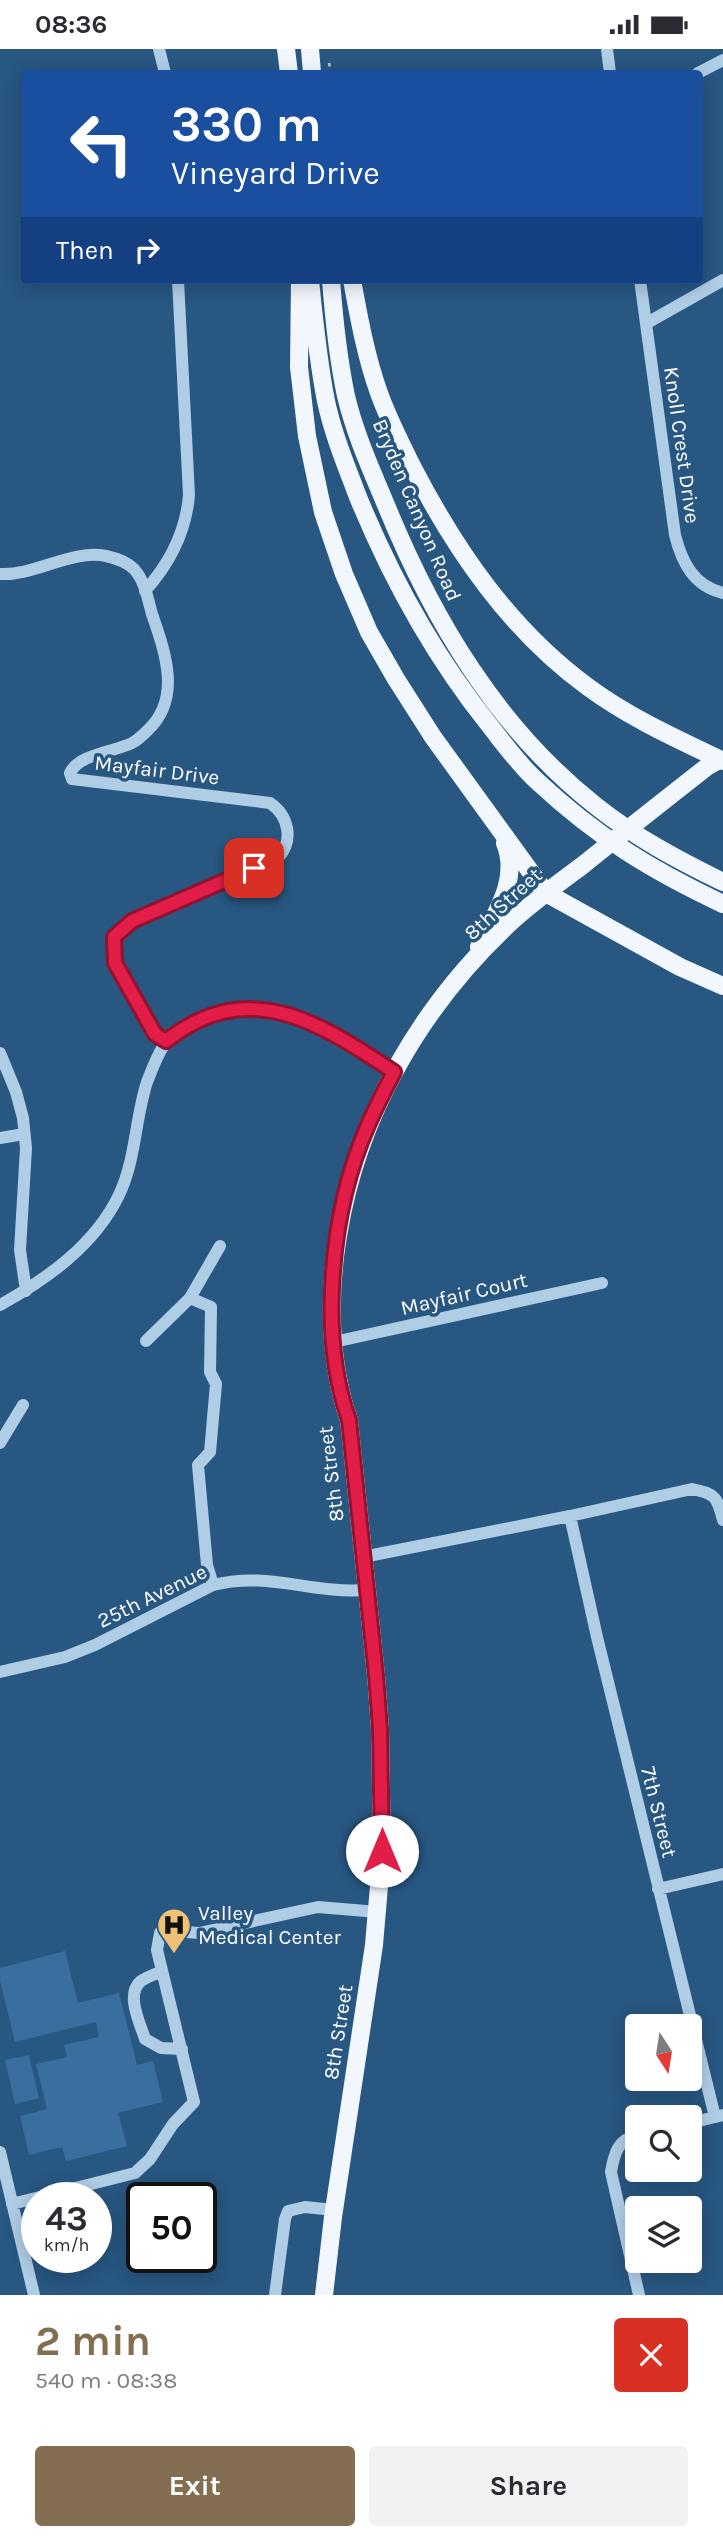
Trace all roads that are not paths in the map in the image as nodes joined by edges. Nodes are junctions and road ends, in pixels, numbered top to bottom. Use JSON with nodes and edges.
{"nodes":[{"id":1,"x":159,"y":49,"type":"edge"},
{"id":2,"x":286,"y":49,"type":"edge"},
{"id":3,"x":310,"y":49,"type":"edge"},
{"id":4,"x":607,"y":52,"type":"edge"},
{"id":5,"x":723,"y":59,"type":"edge"},
{"id":6,"x":164,"y":70,"type":"edge"},
{"id":7,"x":289,"y":70,"type":"edge"},
{"id":8,"x":312,"y":70,"type":"edge"},
{"id":9,"x":610,"y":70,"type":"edge"},
{"id":10,"x":703,"y":70,"type":"edge"},
{"id":11,"x":723,"y":280,"type":"edge"},
{"id":12,"x":178,"y":284,"type":"edge"},
{"id":13,"x":300,"y":284,"type":"edge"},
{"id":14,"x":311,"y":284,"type":"edge"},
{"id":15,"x":331,"y":284,"type":"edge"},
{"id":16,"x":353,"y":284,"type":"edge"},
{"id":17,"x":641,"y":284,"type":"edge"},
{"id":18,"x":647,"y":323,"type":"junction"},
{"id":19,"x":0,"y":573,"type":"edge"},
{"id":20,"x":145,"y":591,"type":"junction"},
{"id":21,"x":723,"y":593,"type":"edge"},
{"id":22,"x":722,"y":760,"type":"edge"},
{"id":23,"x":500,"y":830,"type":"junction"},
{"id":24,"x":723,"y":882,"type":"edge"},
{"id":25,"x":547,"y":893,"type":"junction"},
{"id":26,"x":723,"y":904,"type":"edge"},
{"id":27,"x":469,"y":967,"type":"junction"},
{"id":28,"x":723,"y":986,"type":"edge"},
{"id":29,"x":166,"y":1041,"type":"junction"},
{"id":30,"x":0,"y":1053,"type":"edge"},
{"id":31,"x":394,"y":1072,"type":"junction"},
{"id":32,"x":24,"y":1134,"type":"junction"},
{"id":33,"x":0,"y":1138,"type":"edge"},
{"id":34,"x":220,"y":1246,"type":"dead end"},
{"id":35,"x":602,"y":1283,"type":"dead end"},
{"id":36,"x":26,"y":1291,"type":"junction"},
{"id":37,"x":190,"y":1298,"type":"junction"},
{"id":38,"x":0,"y":1305,"type":"edge"},
{"id":39,"x":146,"y":1341,"type":"dead end"},
{"id":40,"x":334,"y":1342,"type":"junction"},
{"id":41,"x":23,"y":1405,"type":"dead end"},
{"id":42,"x":0,"y":1443,"type":"edge"},
{"id":43,"x":570,"y":1516,"type":"junction"},
{"id":44,"x":723,"y":1520,"type":"edge"},
{"id":45,"x":363,"y":1557,"type":"junction"},
{"id":46,"x":213,"y":1585,"type":"junction"},
{"id":47,"x":366,"y":1590,"type":"junction"},
{"id":48,"x":0,"y":1672,"type":"edge"},
{"id":49,"x":723,"y":1874,"type":"edge"},
{"id":50,"x":658,"y":1889,"type":"junction"},
{"id":51,"x":378,"y":1912,"type":"junction"},
{"id":52,"x":162,"y":1971,"type":"junction"},
{"id":53,"x":182,"y":2049,"type":"junction"},
{"id":54,"x":719,"y":2116,"type":"edge"},
{"id":55,"x":625,"y":2141,"type":"edge"},
{"id":56,"x":1,"y":2158,"type":"edge"},
{"id":57,"x":12,"y":2204,"type":"junction"},
{"id":58,"x":334,"y":2210,"type":"junction"},
{"id":59,"x":33,"y":2295,"type":"edge"},
{"id":60,"x":275,"y":2295,"type":"edge"},
{"id":61,"x":324,"y":2295,"type":"edge"},
{"id":62,"x":639,"y":2295,"type":"edge"}],
"edges":[{"from":1,"to":6,"type":"street"},
{"from":2,"to":7,"type":"main road"},
{"from":3,"to":8,"type":"main road"},
{"from":4,"to":9,"type":"street"},
{"from":5,"to":10,"type":"street"},
{"from":11,"to":18,"type":"street"},
{"from":12,"to":20,"type":"street"},
{"from":13,"to":23,"type":"main road"},
{"from":14,"to":26,"type":"main road","name":"Bryden Canyon Road"},
{"from":15,"to":24,"type":"main road","name":"Bryden Canyon Road"},
{"from":16,"to":22,"type":"main road"},
{"from":17,"to":18,"type":"street","name":"Knoll Crest Drive"},
{"from":18,"to":21,"type":"street","name":"Knoll Crest Drive"},
{"from":19,"to":20,"type":"street"},
{"from":20,"to":29,"type":"street","name":"Mayfair Drive"},
{"from":22,"to":25,"type":"main road","name":"8th Street"},
{"from":23,"to":25,"type":"main road"},
{"from":23,"to":27,"type":"main road"},
{"from":25,"to":27,"type":"main road","name":"8th Street"},
{"from":25,"to":28,"type":"main road"},
{"from":27,"to":31,"type":"main road","name":"8th Street"},
{"from":29,"to":31,"type":"street"},
{"from":29,"to":36,"type":"street"},
{"from":30,"to":32,"type":"street"},
{"from":31,"to":40,"type":"main road","name":"8th Street"},
{"from":32,"to":33,"type":"street"},
{"from":32,"to":36,"type":"street"},
{"from":34,"to":37,"type":"street"},
{"from":35,"to":40,"type":"street","name":"Mayfair Court"},
{"from":36,"to":38,"type":"street"},
{"from":37,"to":39,"type":"street"},
{"from":37,"to":46,"type":"street"},
{"from":40,"to":45,"type":"main road","name":"8th Street"},
{"from":41,"to":42,"type":"street"},
{"from":43,"to":44,"type":"street"},
{"from":43,"to":45,"type":"street"},
{"from":43,"to":50,"type":"street","name":"7th Street"},
{"from":45,"to":47,"type":"main road","name":"8th Street"},
{"from":46,"to":47,"type":"street","name":"25th Avenue"},
{"from":46,"to":48,"type":"street","name":"25th Avenue"},
{"from":47,"to":51,"type":"main road","name":"8th Street"},
{"from":49,"to":50,"type":"street"},
{"from":50,"to":54,"type":"street","name":"7th Street"},
{"from":51,"to":52,"type":"street"},
{"from":51,"to":58,"type":"main road","name":"8th Street"},
{"from":52,"to":53,"type":"street"},
{"from":52,"to":53,"type":"street"},
{"from":53,"to":57,"type":"street"},
{"from":55,"to":62,"type":"street"},
{"from":56,"to":57,"type":"street"},
{"from":57,"to":59,"type":"street"},
{"from":58,"to":60,"type":"street"},
{"from":58,"to":61,"type":"main road","name":"8th Street"}]}
